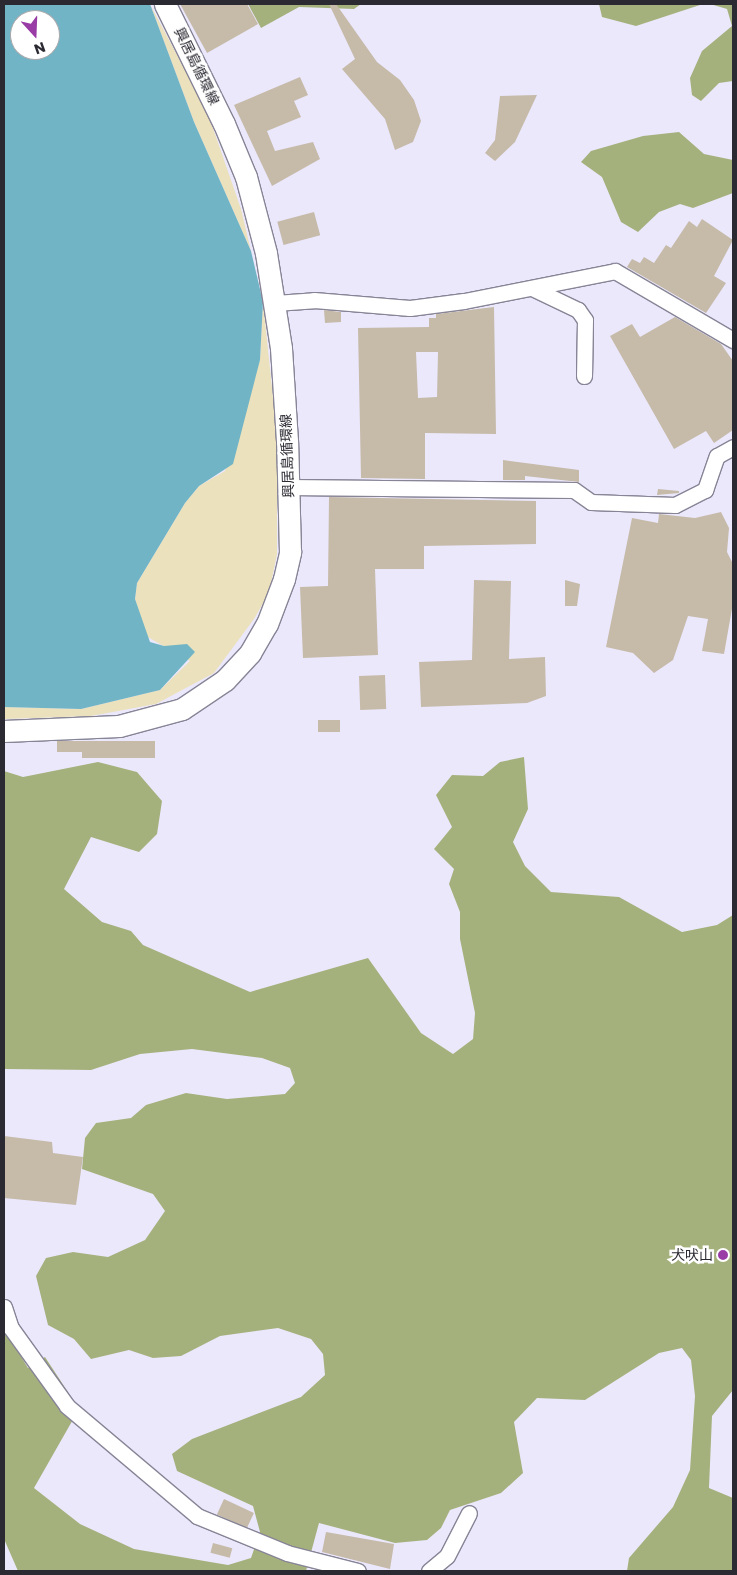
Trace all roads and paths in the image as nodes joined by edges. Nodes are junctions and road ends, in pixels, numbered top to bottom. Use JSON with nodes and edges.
{"nodes":[{"id":1,"x":165,"y":4,"type":"edge"},
{"id":2,"x":532,"y":288,"type":"junction"},
{"id":3,"x":275,"y":303,"type":"junction"},
{"id":4,"x":733,"y":340,"type":"edge"},
{"id":5,"x":584,"y":376,"type":"dead end"},
{"id":6,"x":733,"y":448,"type":"edge"},
{"id":7,"x":288,"y":487,"type":"junction"},
{"id":8,"x":4,"y":731,"type":"edge"},
{"id":9,"x":4,"y":1307,"type":"edge"},
{"id":10,"x":468,"y":1513,"type":"dead end"},
{"id":11,"x":358,"y":1571,"type":"edge"},
{"id":12,"x":429,"y":1571,"type":"edge"}],
"edges":[{"from":1,"to":3,"type":"main road","name":"興居島循環線"},
{"from":2,"to":3,"type":"street"},
{"from":2,"to":4,"type":"street"},
{"from":2,"to":5,"type":"street"},
{"from":3,"to":7,"type":"main road","name":"興居島循環線"},
{"from":6,"to":7,"type":"street"},
{"from":7,"to":8,"type":"main road","name":"興居島循環線"},
{"from":9,"to":11,"type":"street"},
{"from":10,"to":12,"type":"street"}]}
